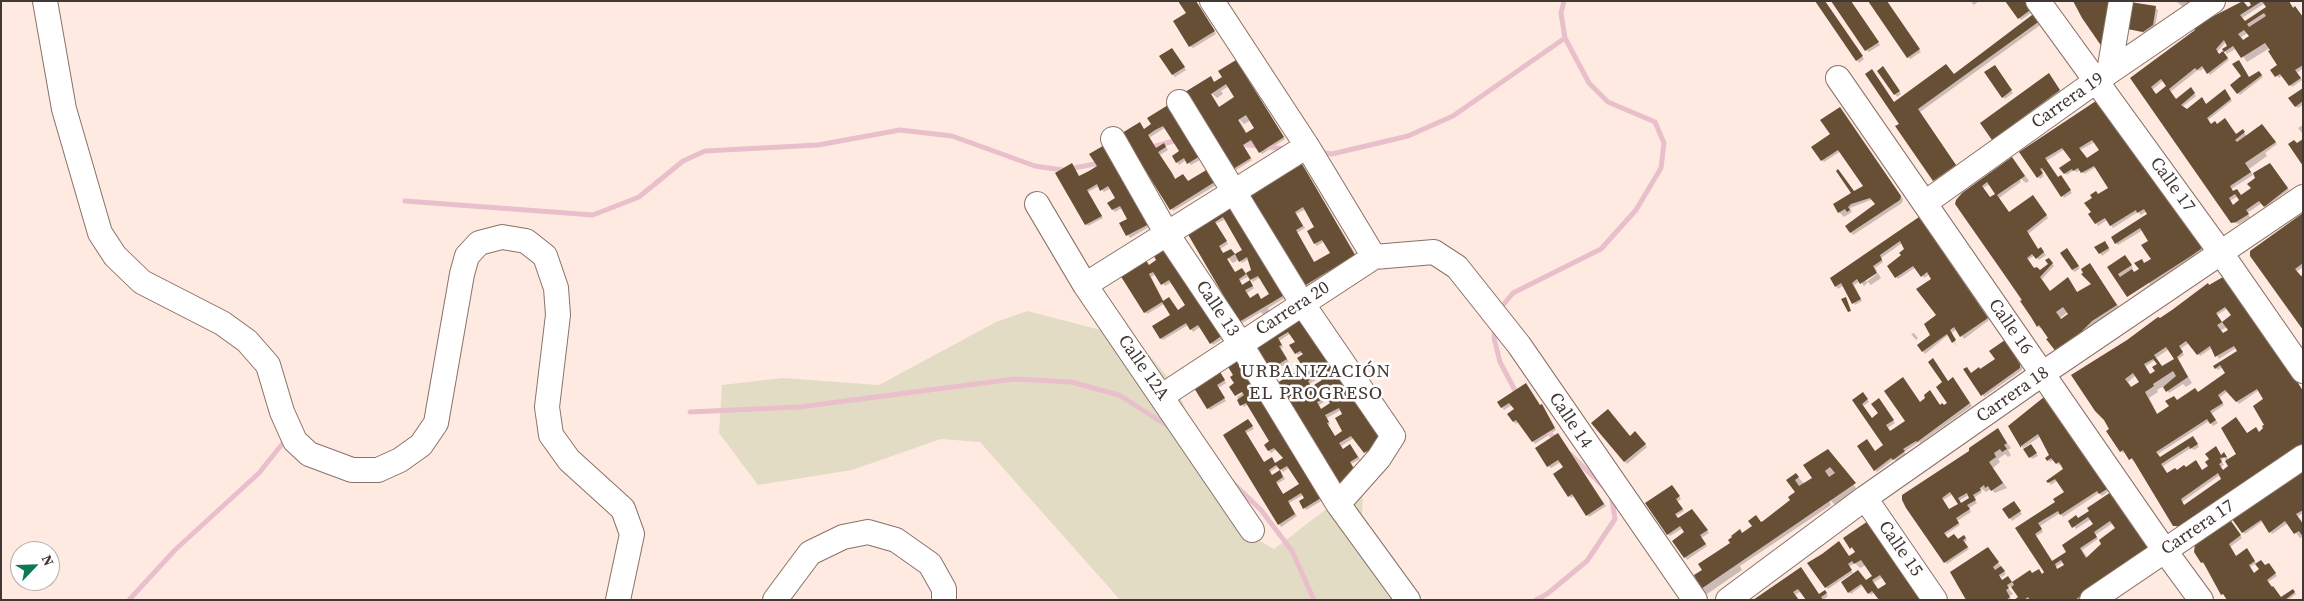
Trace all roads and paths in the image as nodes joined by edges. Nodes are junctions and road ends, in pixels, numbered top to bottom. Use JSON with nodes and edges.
{"nodes":[{"id":1,"x":45,"y":1,"type":"edge"},
{"id":2,"x":1212,"y":1,"type":"edge"},
{"id":3,"x":2038,"y":1,"type":"edge"},
{"id":4,"x":2121,"y":1,"type":"edge"},
{"id":5,"x":2213,"y":1,"type":"edge"},
{"id":6,"x":2103,"y":76,"type":"junction"},
{"id":7,"x":1838,"y":78,"type":"dead end"},
{"id":8,"x":1179,"y":102,"type":"dead end"},
{"id":9,"x":1113,"y":139,"type":"dead end"},
{"id":10,"x":1307,"y":146,"type":"junction"},
{"id":11,"x":1233,"y":192,"type":"junction"},
{"id":12,"x":2303,"y":197,"type":"edge"},
{"id":13,"x":1925,"y":203,"type":"junction"},
{"id":14,"x":1037,"y":204,"type":"dead end"},
{"id":15,"x":1167,"y":234,"type":"junction"},
{"id":16,"x":1434,"y":252,"type":"joint"},
{"id":17,"x":2221,"y":253,"type":"junction"},
{"id":18,"x":1374,"y":257,"type":"junction"},
{"id":19,"x":1085,"y":285,"type":"junction"},
{"id":20,"x":1302,"y":303,"type":"junction"},
{"id":21,"x":1240,"y":343,"type":"junction"},
{"id":22,"x":2303,"y":372,"type":"edge"},
{"id":23,"x":2042,"y":374,"type":"junction"},
{"id":24,"x":1162,"y":396,"type":"junction"},
{"id":25,"x":2303,"y":457,"type":"edge"},
{"id":26,"x":1865,"y":498,"type":"junction"},
{"id":27,"x":1338,"y":504,"type":"junction"},
{"id":28,"x":1252,"y":530,"type":"dead end"},
{"id":29,"x":2165,"y":551,"type":"junction"},
{"id":30,"x":618,"y":600,"type":"edge"},
{"id":31,"x":775,"y":600,"type":"edge"},
{"id":32,"x":944,"y":600,"type":"edge"},
{"id":33,"x":1408,"y":600,"type":"edge"},
{"id":34,"x":1695,"y":600,"type":"edge"},
{"id":35,"x":1728,"y":600,"type":"edge"},
{"id":36,"x":1935,"y":600,"type":"edge"},
{"id":37,"x":2092,"y":600,"type":"edge"},
{"id":38,"x":2201,"y":600,"type":"edge"}],
"edges":[{"from":1,"to":30,"type":"street"},
{"from":2,"to":10,"type":"street"},
{"from":3,"to":6,"type":"street","name":"Calle 17"},
{"from":4,"to":6,"type":"street"},
{"from":5,"to":6,"type":"street","name":"Carrera 19"},
{"from":6,"to":13,"type":"street","name":"Carrera 19"},
{"from":6,"to":17,"type":"street","name":"Calle 17"},
{"from":7,"to":13,"type":"street","name":"Calle 16"},
{"from":8,"to":11,"type":"street"},
{"from":9,"to":15,"type":"street","name":"Calle 13"},
{"from":10,"to":11,"type":"street"},
{"from":10,"to":18,"type":"street"},
{"from":11,"to":15,"type":"street"},
{"from":11,"to":20,"type":"street"},
{"from":12,"to":17,"type":"street","name":"Carrera 18"},
{"from":13,"to":23,"type":"street","name":"Calle 16"},
{"from":14,"to":19,"type":"street","name":"Calle 12A"},
{"from":15,"to":19,"type":"street"},
{"from":15,"to":21,"type":"street","name":"Calle 13"},
{"from":16,"to":18,"type":"street","name":"Carrera 20"},
{"from":16,"to":34,"type":"street","name":"Calle 14"},
{"from":17,"to":22,"type":"street","name":"Calle 17"},
{"from":17,"to":23,"type":"street","name":"Carrera 18"},
{"from":18,"to":20,"type":"street","name":"Carrera 20"},
{"from":19,"to":24,"type":"street","name":"Calle 12A"},
{"from":20,"to":21,"type":"street","name":"Carrera 20"},
{"from":20,"to":27,"type":"street"},
{"from":21,"to":24,"type":"street","name":"Carrera 20"},
{"from":21,"to":27,"type":"street","name":"Calle 13"},
{"from":23,"to":26,"type":"street","name":"Carrera 18"},
{"from":23,"to":29,"type":"street","name":"Calle 16"},
{"from":24,"to":28,"type":"street","name":"Calle 12A"},
{"from":25,"to":29,"type":"street","name":"Carrera 17"},
{"from":26,"to":35,"type":"street","name":"Carrera 18"},
{"from":26,"to":36,"type":"street","name":"Calle 15"},
{"from":27,"to":33,"type":"street","name":"Calle 13"},
{"from":29,"to":37,"type":"street","name":"Carrera 17"},
{"from":29,"to":38,"type":"street","name":"Calle 16"},
{"from":31,"to":32,"type":"street"}]}
